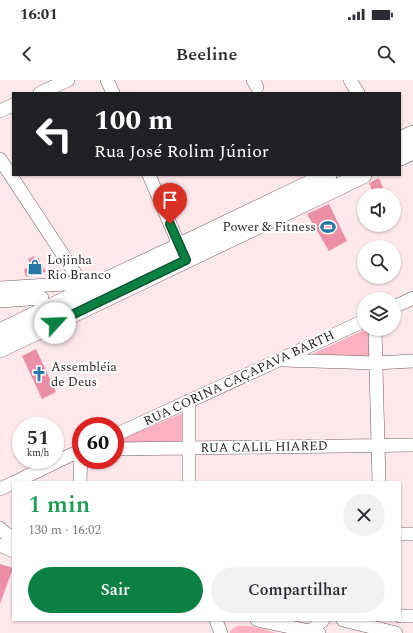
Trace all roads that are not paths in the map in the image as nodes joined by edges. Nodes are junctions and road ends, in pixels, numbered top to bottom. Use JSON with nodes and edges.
{"nodes":[{"id":1,"x":107,"y":80,"type":"edge"},
{"id":2,"x":350,"y":80,"type":"edge"},
{"id":3,"x":60,"y":82,"type":"edge"},
{"id":4,"x":42,"y":92,"type":"edge"},
{"id":5,"x":113,"y":92,"type":"edge"},
{"id":6,"x":357,"y":92,"type":"edge"},
{"id":7,"x":12,"y":105,"type":"edge"},
{"id":8,"x":0,"y":111,"type":"edge"},
{"id":9,"x":413,"y":134,"type":"edge"},
{"id":10,"x":401,"y":140,"type":"edge"},
{"id":11,"x":413,"y":151,"type":"edge"},
{"id":12,"x":401,"y":157,"type":"edge"},
{"id":13,"x":0,"y":159,"type":"edge"},
{"id":14,"x":149,"y":176,"type":"edge"},
{"id":15,"x":326,"y":176,"type":"edge"},
{"id":16,"x":361,"y":176,"type":"edge"},
{"id":17,"x":183,"y":253,"type":"junction"},
{"id":18,"x":83,"y":287,"type":"junction"},
{"id":19,"x":0,"y":288,"type":"edge"},
{"id":20,"x":42,"y":298,"type":"dead end"},
{"id":21,"x":413,"y":298,"type":"edge"},
{"id":22,"x":0,"y":301,"type":"edge"},
{"id":23,"x":401,"y":304,"type":"edge"},
{"id":24,"x":357,"y":324,"type":"edge"},
{"id":25,"x":0,"y":332,"type":"edge"},
{"id":26,"x":375,"y":336,"type":"edge"},
{"id":27,"x":0,"y":349,"type":"edge"},
{"id":28,"x":280,"y":360,"type":"junction"},
{"id":29,"x":413,"y":361,"type":"edge"},
{"id":30,"x":376,"y":362,"type":"junction"},
{"id":31,"x":189,"y":401,"type":"junction"},
{"id":32,"x":124,"y":431,"type":"edge"},
{"id":33,"x":413,"y":445,"type":"edge"},
{"id":34,"x":378,"y":446,"type":"junction"},
{"id":35,"x":124,"y":449,"type":"edge"},
{"id":36,"x":189,"y":449,"type":"junction"},
{"id":37,"x":72,"y":454,"type":"edge"},
{"id":38,"x":80,"y":469,"type":"edge"},
{"id":39,"x":16,"y":481,"type":"edge"},
{"id":40,"x":80,"y":481,"type":"edge"},
{"id":41,"x":189,"y":481,"type":"edge"},
{"id":42,"x":379,"y":481,"type":"edge"},
{"id":43,"x":12,"y":483,"type":"edge"},
{"id":44,"x":0,"y":489,"type":"edge"},
{"id":45,"x":0,"y":528,"type":"edge"},
{"id":46,"x":401,"y":534,"type":"edge"},
{"id":47,"x":413,"y":534,"type":"edge"},
{"id":48,"x":12,"y":536,"type":"edge"},
{"id":49,"x":0,"y":545,"type":"edge"},
{"id":50,"x":12,"y":551,"type":"edge"},
{"id":51,"x":401,"y":616,"type":"edge"},
{"id":52,"x":413,"y":616,"type":"edge"},
{"id":53,"x":216,"y":621,"type":"edge"},
{"id":54,"x":262,"y":621,"type":"edge"},
{"id":55,"x":322,"y":621,"type":"edge"},
{"id":56,"x":347,"y":621,"type":"edge"},
{"id":57,"x":312,"y":632,"type":"edge"},
{"id":58,"x":221,"y":633,"type":"edge"},
{"id":59,"x":396,"y":633,"type":"edge"}],
"edges":[{"from":1,"to":5,"type":"street"},
{"from":2,"to":6,"type":"street"},
{"from":3,"to":4,"type":"street"},
{"from":7,"to":8,"type":"street"},
{"from":9,"to":10,"type":"main road"},
{"from":11,"to":12,"type":"main road"},
{"from":13,"to":18,"type":"street"},
{"from":14,"to":17,"type":"street"},
{"from":15,"to":17,"type":"main road"},
{"from":16,"to":17,"type":"main road"},
{"from":17,"to":18,"type":"main road"},
{"from":17,"to":27,"type":"main road"},
{"from":18,"to":19,"type":"street"},
{"from":18,"to":25,"type":"main road"},
{"from":20,"to":22,"type":"street"},
{"from":21,"to":23,"type":"street"},
{"from":24,"to":28,"type":"street","name":"RUA CORINA CAÇAPAVA BARTH"},
{"from":26,"to":30,"type":"street"},
{"from":28,"to":30,"type":"street"},
{"from":28,"to":31,"type":"street","name":"RUA CORINA CAÇAPAVA BARTH"},
{"from":29,"to":30,"type":"street"},
{"from":30,"to":34,"type":"street"},
{"from":31,"to":32,"type":"street","name":"RUA CORINA CAÇAPAVA BARTH"},
{"from":31,"to":36,"type":"street"},
{"from":33,"to":34,"type":"street","name":"RUA CALIL HIARED"},
{"from":34,"to":36,"type":"street","name":"RUA CALIL HIARED"},
{"from":34,"to":42,"type":"street"},
{"from":35,"to":36,"type":"street","name":"RUA CALIL HIARED"},
{"from":36,"to":41,"type":"street"},
{"from":37,"to":39,"type":"street"},
{"from":38,"to":40,"type":"street"},
{"from":43,"to":44,"type":"street"},
{"from":45,"to":48,"type":"street"},
{"from":46,"to":47,"type":"street"},
{"from":49,"to":50,"type":"street"},
{"from":51,"to":52,"type":"street"},
{"from":53,"to":58,"type":"street"},
{"from":54,"to":57,"type":"street"},
{"from":55,"to":57,"type":"street"},
{"from":56,"to":59,"type":"street"}]}
